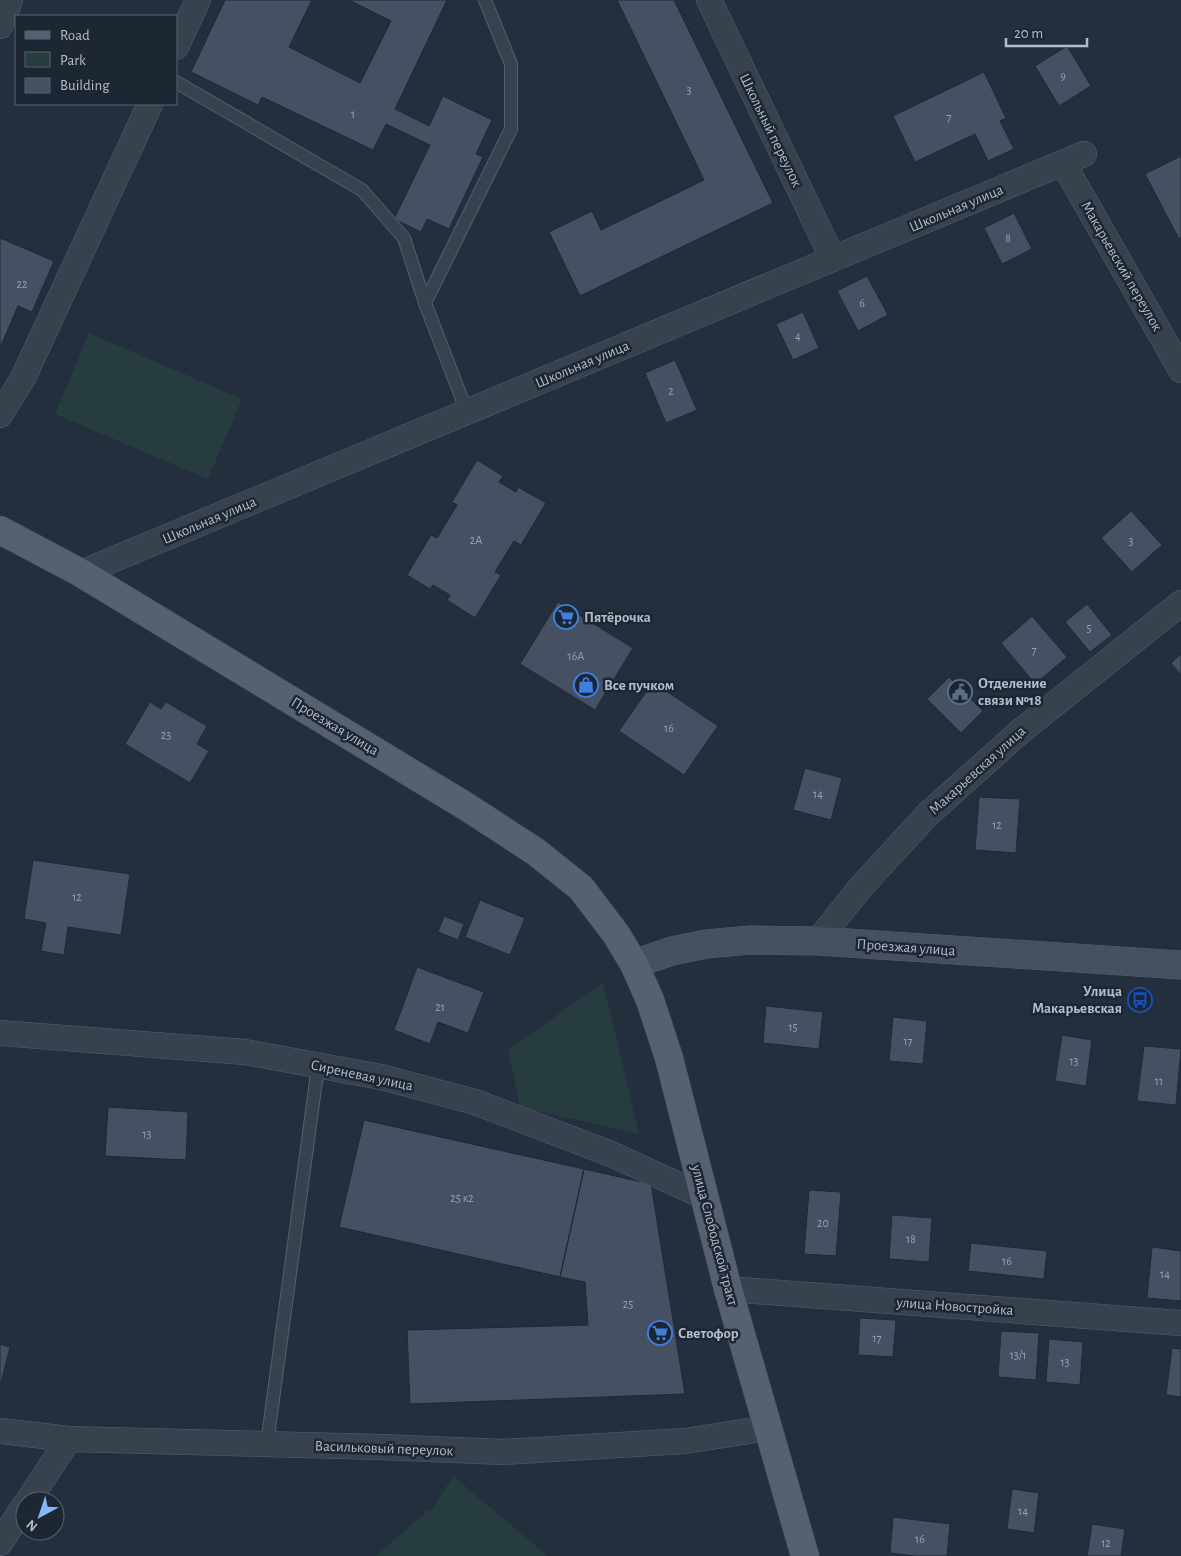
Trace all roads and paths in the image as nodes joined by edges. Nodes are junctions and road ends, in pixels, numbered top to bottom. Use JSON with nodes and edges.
{"nodes":[{"id":1,"x":10,"y":0,"type":"edge"},
{"id":2,"x":198,"y":0,"type":"edge"},
{"id":3,"x":485,"y":0,"type":"edge"},
{"id":4,"x":709,"y":0,"type":"edge"},
{"id":5,"x":0,"y":26,"type":"edge"},
{"id":6,"x":178,"y":43,"type":"edge"},
{"id":7,"x":178,"y":83,"type":"edge"},
{"id":8,"x":150,"y":105,"type":"edge"},
{"id":9,"x":1074,"y":159,"type":"joint"},
{"id":10,"x":833,"y":259,"type":"junction"},
{"id":11,"x":425,"y":303,"type":"junction"},
{"id":12,"x":1181,"y":370,"type":"edge"},
{"id":13,"x":467,"y":412,"type":"junction"},
{"id":14,"x":0,"y":415,"type":"edge"},
{"id":15,"x":0,"y":530,"type":"edge"},
{"id":16,"x":81,"y":573,"type":"junction"},
{"id":17,"x":1181,"y":603,"type":"edge"},
{"id":18,"x":818,"y":941,"type":"junction"},
{"id":19,"x":634,"y":964,"type":"junction"},
{"id":20,"x":1181,"y":965,"type":"edge"},
{"id":21,"x":0,"y":1033,"type":"edge"},
{"id":22,"x":669,"y":1058,"type":"joint"},
{"id":23,"x":318,"y":1066,"type":"junction"},
{"id":24,"x":705,"y":1197,"type":"junction"},
{"id":25,"x":728,"y":1289,"type":"junction"},
{"id":26,"x":1181,"y":1322,"type":"edge"},
{"id":27,"x":768,"y":1428,"type":"junction"},
{"id":28,"x":0,"y":1431,"type":"edge"},
{"id":29,"x":69,"y":1439,"type":"junction"},
{"id":30,"x":267,"y":1444,"type":"junction"},
{"id":31,"x":35,"y":1491,"type":"edge"},
{"id":32,"x":15,"y":1520,"type":"edge"},
{"id":33,"x":0,"y":1543,"type":"edge"},
{"id":34,"x":805,"y":1556,"type":"edge"}],
"edges":[{"from":1,"to":5,"type":"street"},
{"from":2,"to":6,"type":"street"},
{"from":3,"to":11,"type":"lane"},
{"from":4,"to":10,"type":"street","name":"Школьный переулок"},
{"from":7,"to":11,"type":"lane"},
{"from":8,"to":14,"type":"street"},
{"from":9,"to":10,"type":"street","name":"Школьная улица"},
{"from":9,"to":12,"type":"street","name":"Макарьевский переулок"},
{"from":10,"to":13,"type":"street","name":"Школьная улица"},
{"from":11,"to":13,"type":"lane"},
{"from":13,"to":16,"type":"street","name":"Школьная улица"},
{"from":15,"to":16,"type":"main road","name":"Проезжая улица"},
{"from":16,"to":19,"type":"main road","name":"Проезжая улица"},
{"from":17,"to":18,"type":"street","name":"Макарьевская улица"},
{"from":18,"to":19,"type":"street","name":"Проезжая улица"},
{"from":18,"to":20,"type":"street","name":"Проезжая улица"},
{"from":19,"to":22,"type":"main road","name":"Проезжая улица"},
{"from":21,"to":23,"type":"street","name":"Сиреневая улица"},
{"from":22,"to":24,"type":"main road","name":"улица Слободской тракт"},
{"from":23,"to":24,"type":"street","name":"Сиреневая улица"},
{"from":23,"to":30,"type":"lane"},
{"from":24,"to":25,"type":"main road","name":"улица Слободской тракт"},
{"from":25,"to":26,"type":"street","name":"улица Новостройка"},
{"from":25,"to":27,"type":"main road","name":"улица Слободской тракт"},
{"from":27,"to":30,"type":"street","name":"Васильковый переулок"},
{"from":27,"to":34,"type":"main road","name":"улица Слободской тракт"},
{"from":28,"to":29,"type":"street","name":"Васильковый переулок"},
{"from":29,"to":30,"type":"street","name":"Васильковый переулок"},
{"from":29,"to":31,"type":"street"},
{"from":32,"to":33,"type":"street"}]}
